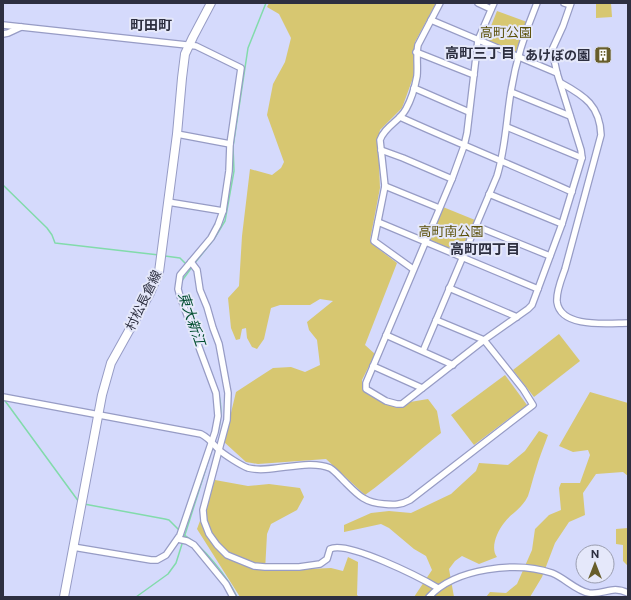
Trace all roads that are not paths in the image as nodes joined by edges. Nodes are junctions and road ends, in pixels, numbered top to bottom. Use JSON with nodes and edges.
{"nodes":[{"id":1,"x":212,"y":3,"type":"edge"},
{"id":2,"x":440,"y":3,"type":"edge"},
{"id":3,"x":478,"y":3,"type":"edge"},
{"id":4,"x":537,"y":3,"type":"edge"},
{"id":5,"x":569,"y":4,"type":"edge"},
{"id":6,"x":492,"y":6,"type":"edge"},
{"id":7,"x":431,"y":20,"type":"junction"},
{"id":8,"x":3,"y":25,"type":"edge"},
{"id":9,"x":22,"y":27,"type":"junction"},
{"id":10,"x":3,"y":34,"type":"edge"},
{"id":11,"x":478,"y":40,"type":"junction"},
{"id":12,"x":189,"y":45,"type":"junction"},
{"id":13,"x":416,"y":52,"type":"junction"},
{"id":14,"x":517,"y":56,"type":"junction"},
{"id":15,"x":557,"y":73,"type":"junction"},
{"id":16,"x":474,"y":75,"type":"junction"},
{"id":17,"x":561,"y":84,"type":"junction"},
{"id":18,"x":414,"y":88,"type":"junction"},
{"id":19,"x":511,"y":92,"type":"junction"},
{"id":20,"x":469,"y":112,"type":"junction"},
{"id":21,"x":570,"y":116,"type":"junction"},
{"id":22,"x":400,"y":117,"type":"junction"},
{"id":23,"x":507,"y":127,"type":"junction"},
{"id":24,"x":177,"y":134,"type":"junction"},
{"id":25,"x":230,"y":144,"type":"junction"},
{"id":26,"x":464,"y":146,"type":"junction"},
{"id":27,"x":381,"y":150,"type":"junction"},
{"id":28,"x":582,"y":158,"type":"junction"},
{"id":29,"x":502,"y":160,"type":"junction"},
{"id":30,"x":452,"y":179,"type":"junction"},
{"id":31,"x":385,"y":186,"type":"junction"},
{"id":32,"x":572,"y":192,"type":"junction"},
{"id":33,"x":489,"y":194,"type":"junction"},
{"id":34,"x":168,"y":202,"type":"junction"},
{"id":35,"x":439,"y":208,"type":"junction"},
{"id":36,"x":223,"y":212,"type":"junction"},
{"id":37,"x":378,"y":222,"type":"junction"},
{"id":38,"x":562,"y":224,"type":"junction"},
{"id":39,"x":476,"y":226,"type":"junction"},
{"id":40,"x":425,"y":241,"type":"junction"},
{"id":41,"x":550,"y":256,"type":"junction"},
{"id":42,"x":462,"y":257,"type":"junction"},
{"id":43,"x":191,"y":262,"type":"junction"},
{"id":44,"x":413,"y":269,"type":"junction"},
{"id":45,"x":449,"y":288,"type":"junction"},
{"id":46,"x":538,"y":289,"type":"junction"},
{"id":47,"x":517,"y":317,"type":"junction"},
{"id":48,"x":436,"y":320,"type":"junction"},
{"id":49,"x":628,"y":323,"type":"edge"},
{"id":50,"x":386,"y":335,"type":"junction"},
{"id":51,"x":484,"y":340,"type":"junction"},
{"id":52,"x":423,"y":351,"type":"junction"},
{"id":53,"x":453,"y":365,"type":"junction"},
{"id":54,"x":373,"y":366,"type":"junction"},
{"id":55,"x":422,"y":388,"type":"junction"},
{"id":56,"x":3,"y":397,"type":"edge"},
{"id":57,"x":98,"y":414,"type":"junction"},
{"id":58,"x":212,"y":441,"type":"junction"},
{"id":59,"x":219,"y":449,"type":"junction"},
{"id":60,"x":178,"y":539,"type":"junction"},
{"id":61,"x":73,"y":547,"type":"junction"},
{"id":62,"x":438,"y":588,"type":"junction"},
{"id":63,"x":628,"y":593,"type":"edge"},
{"id":64,"x":64,"y":597,"type":"edge"},
{"id":65,"x":233,"y":597,"type":"edge"},
{"id":66,"x":429,"y":597,"type":"edge"}],
"edges":[{"from":1,"to":12,"type":"main road","name":"村松長倉線"},
{"from":2,"to":7,"type":"street"},
{"from":3,"to":6,"type":"street"},
{"from":4,"to":14,"type":"street"},
{"from":5,"to":15,"type":"street"},
{"from":6,"to":11,"type":"street"},
{"from":7,"to":11,"type":"street"},
{"from":7,"to":13,"type":"street"},
{"from":8,"to":9,"type":"street"},
{"from":9,"to":10,"type":"street"},
{"from":9,"to":12,"type":"street"},
{"from":11,"to":14,"type":"street"},
{"from":11,"to":16,"type":"street"},
{"from":12,"to":24,"type":"main road","name":"村松長倉線"},
{"from":12,"to":25,"type":"street"},
{"from":13,"to":16,"type":"street"},
{"from":13,"to":18,"type":"street"},
{"from":14,"to":15,"type":"street"},
{"from":14,"to":19,"type":"street"},
{"from":15,"to":17,"type":"street"},
{"from":16,"to":20,"type":"street"},
{"from":17,"to":21,"type":"street"},
{"from":17,"to":49,"type":"street"},
{"from":18,"to":20,"type":"street"},
{"from":18,"to":22,"type":"street"},
{"from":19,"to":21,"type":"street"},
{"from":19,"to":23,"type":"street"},
{"from":20,"to":26,"type":"street"},
{"from":21,"to":28,"type":"street"},
{"from":22,"to":26,"type":"street"},
{"from":22,"to":27,"type":"street"},
{"from":23,"to":28,"type":"street"},
{"from":23,"to":29,"type":"street"},
{"from":24,"to":25,"type":"street"},
{"from":24,"to":34,"type":"main road","name":"村松長倉線"},
{"from":25,"to":36,"type":"street"},
{"from":26,"to":29,"type":"street"},
{"from":26,"to":30,"type":"street"},
{"from":27,"to":30,"type":"street"},
{"from":27,"to":31,"type":"street"},
{"from":28,"to":32,"type":"street"},
{"from":29,"to":32,"type":"street"},
{"from":29,"to":33,"type":"street"},
{"from":30,"to":35,"type":"street"},
{"from":31,"to":35,"type":"street"},
{"from":31,"to":37,"type":"street"},
{"from":32,"to":38,"type":"street"},
{"from":33,"to":38,"type":"street"},
{"from":33,"to":39,"type":"street"},
{"from":34,"to":36,"type":"street"},
{"from":34,"to":57,"type":"main road","name":"村松長倉線"},
{"from":35,"to":40,"type":"street"},
{"from":36,"to":43,"type":"street"},
{"from":37,"to":40,"type":"street"},
{"from":37,"to":44,"type":"street"},
{"from":38,"to":41,"type":"street"},
{"from":39,"to":41,"type":"street"},
{"from":39,"to":42,"type":"street"},
{"from":40,"to":42,"type":"street"},
{"from":40,"to":44,"type":"street"},
{"from":41,"to":46,"type":"street"},
{"from":42,"to":45,"type":"street"},
{"from":42,"to":46,"type":"street"},
{"from":43,"to":58,"type":"street"},
{"from":43,"to":59,"type":"street"},
{"from":44,"to":50,"type":"street"},
{"from":45,"to":47,"type":"street"},
{"from":45,"to":48,"type":"street"},
{"from":46,"to":47,"type":"street"},
{"from":47,"to":51,"type":"street"},
{"from":48,"to":51,"type":"street"},
{"from":48,"to":52,"type":"street"},
{"from":50,"to":52,"type":"street"},
{"from":50,"to":54,"type":"street"},
{"from":51,"to":53,"type":"street"},
{"from":51,"to":59,"type":"street"},
{"from":52,"to":53,"type":"street"},
{"from":53,"to":55,"type":"street"},
{"from":54,"to":55,"type":"street"},
{"from":54,"to":55,"type":"street"},
{"from":56,"to":57,"type":"street"},
{"from":57,"to":58,"type":"street"},
{"from":57,"to":61,"type":"main road","name":"村松長倉線"},
{"from":58,"to":59,"type":"street"},
{"from":58,"to":60,"type":"street"},
{"from":59,"to":62,"type":"street"},
{"from":60,"to":61,"type":"street"},
{"from":60,"to":65,"type":"street"},
{"from":61,"to":64,"type":"main road","name":"村松長倉線"},
{"from":62,"to":63,"type":"street"},
{"from":62,"to":66,"type":"street"}]}
